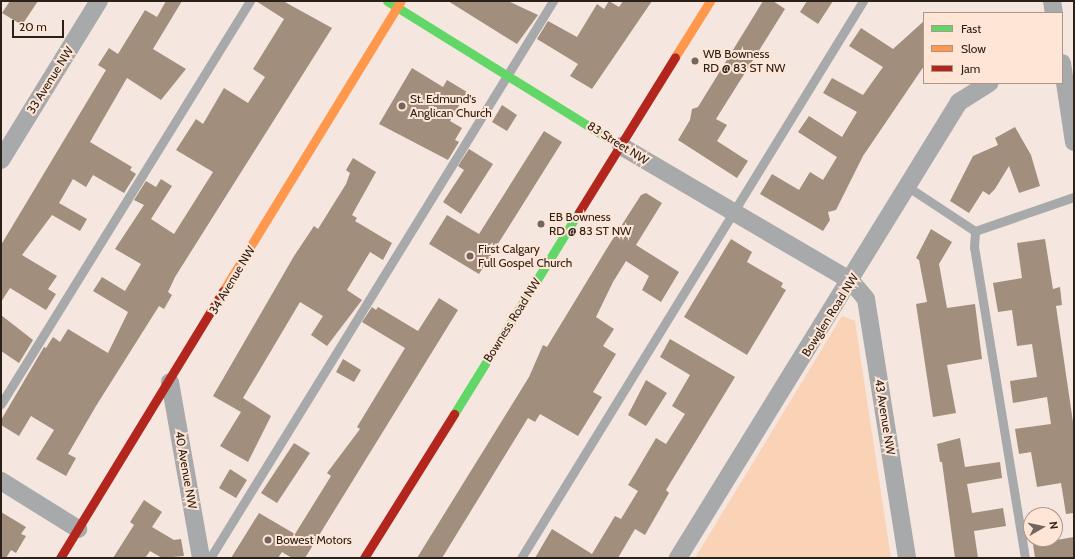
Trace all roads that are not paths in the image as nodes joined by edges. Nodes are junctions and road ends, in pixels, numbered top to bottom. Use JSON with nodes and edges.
{"nodes":[{"id":1,"x":99,"y":1,"type":"edge"},
{"id":2,"x":250,"y":1,"type":"edge"},
{"id":3,"x":387,"y":1,"type":"edge"},
{"id":4,"x":553,"y":1,"type":"edge"},
{"id":5,"x":710,"y":1,"type":"edge"},
{"id":6,"x":863,"y":1,"type":"edge"},
{"id":7,"x":1052,"y":1,"type":"edge"},
{"id":8,"x":399,"y":4,"type":"edge"},
{"id":9,"x":1054,"y":12,"type":"edge"},
{"id":10,"x":1074,"y":61,"type":"edge"},
{"id":11,"x":1063,"y":63,"type":"edge"},
{"id":12,"x":1063,"y":70,"type":"edge"},
{"id":13,"x":508,"y":74,"type":"junction"},
{"id":14,"x":988,"y":84,"type":"edge"},
{"id":15,"x":1074,"y":142,"type":"edge"},
{"id":16,"x":621,"y":146,"type":"junction"},
{"id":17,"x":1,"y":160,"type":"edge"},
{"id":18,"x":908,"y":187,"type":"junction"},
{"id":19,"x":1074,"y":197,"type":"edge"},
{"id":20,"x":733,"y":213,"type":"junction"},
{"id":21,"x":975,"y":231,"type":"junction"},
{"id":22,"x":852,"y":281,"type":"junction"},
{"id":23,"x":170,"y":382,"type":"junction"},
{"id":24,"x":1,"y":404,"type":"edge"},
{"id":25,"x":1,"y":481,"type":"edge"},
{"id":26,"x":78,"y":529,"type":"junction"},
{"id":27,"x":60,"y":558,"type":"edge"},
{"id":28,"x":201,"y":558,"type":"edge"},
{"id":29,"x":210,"y":558,"type":"edge"},
{"id":30,"x":364,"y":558,"type":"edge"},
{"id":31,"x":521,"y":558,"type":"edge"},
{"id":32,"x":678,"y":558,"type":"edge"},
{"id":33,"x":907,"y":558,"type":"edge"},
{"id":34,"x":1025,"y":558,"type":"edge"}],
"edges":[{"from":1,"to":17,"type":"street","name":"33 Avenue NW"},
{"from":2,"to":24,"type":"lane"},
{"from":3,"to":8,"type":"street","name":"83 Street NW"},
{"from":4,"to":13,"type":"lane"},
{"from":5,"to":16,"type":"street","name":"Bowness Road NW"},
{"from":6,"to":20,"type":"lane"},
{"from":7,"to":9,"type":"street"},
{"from":8,"to":13,"type":"street","name":"83 Street NW"},
{"from":8,"to":23,"type":"street","name":"34 Avenue NW"},
{"from":10,"to":11,"type":"street"},
{"from":12,"to":15,"type":"street"},
{"from":13,"to":16,"type":"street","name":"83 Street NW"},
{"from":13,"to":29,"type":"lane"},
{"from":14,"to":18,"type":"street","name":"Bowglen Road NW"},
{"from":16,"to":20,"type":"street","name":"83 Street NW"},
{"from":16,"to":30,"type":"street","name":"Bowness Road NW"},
{"from":18,"to":21,"type":"lane"},
{"from":18,"to":22,"type":"street","name":"Bowglen Road NW"},
{"from":19,"to":21,"type":"lane"},
{"from":20,"to":22,"type":"street","name":"83 Street NW"},
{"from":20,"to":31,"type":"lane"},
{"from":21,"to":34,"type":"lane"},
{"from":22,"to":32,"type":"street","name":"Bowglen Road NW"},
{"from":22,"to":33,"type":"street","name":"43 Avenue NW"},
{"from":23,"to":26,"type":"street","name":"34 Avenue NW"},
{"from":23,"to":28,"type":"street","name":"40 Avenue NW"},
{"from":25,"to":26,"type":"street"},
{"from":26,"to":27,"type":"street","name":"34 Avenue NW"}]}
